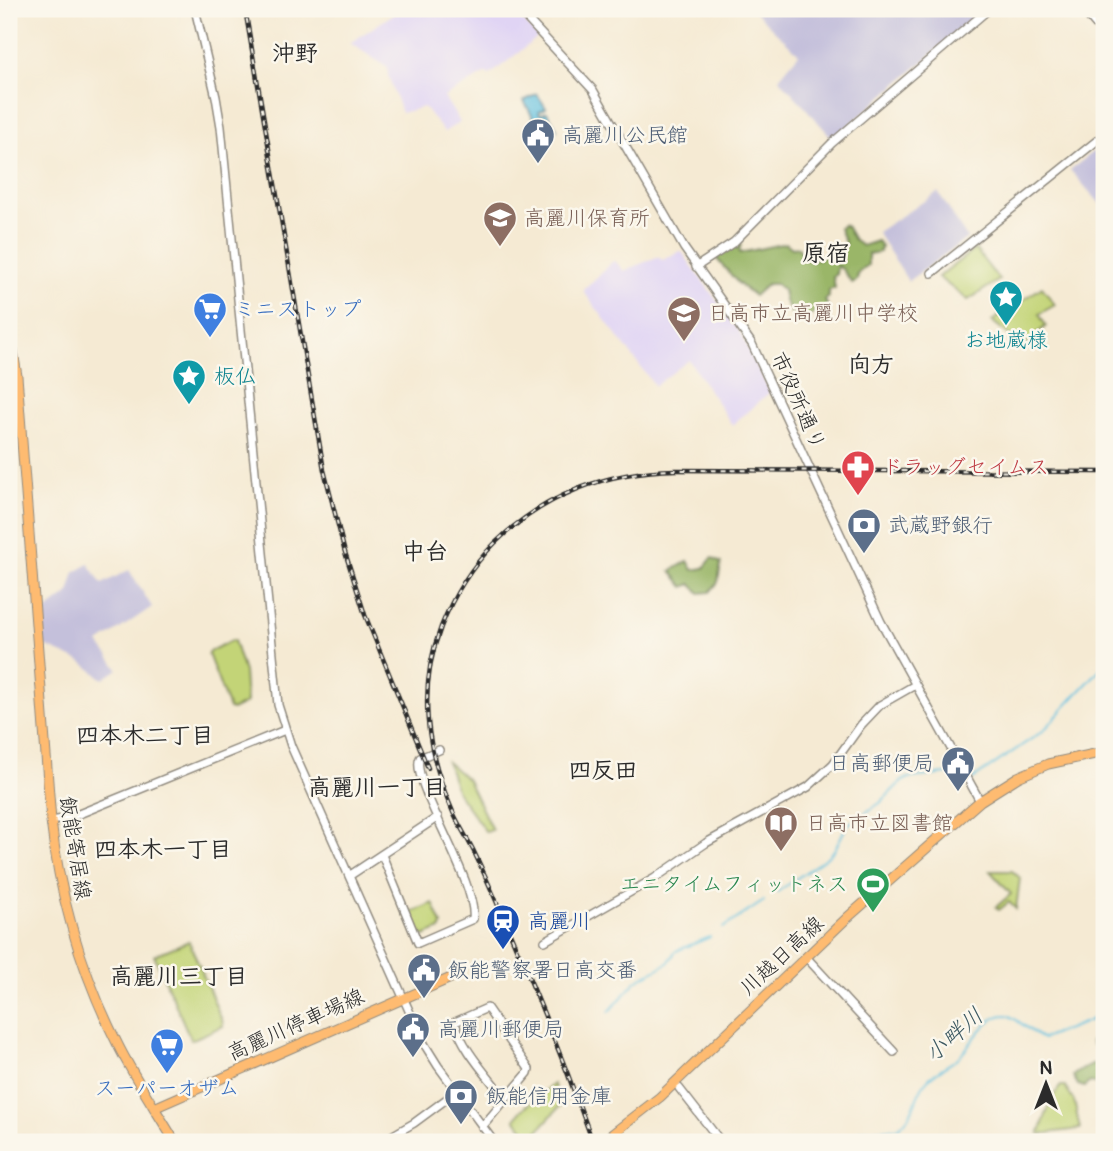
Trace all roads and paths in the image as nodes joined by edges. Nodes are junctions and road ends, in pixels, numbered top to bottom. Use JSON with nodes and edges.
{"nodes":[{"id":1,"x":195,"y":9,"type":"edge"},
{"id":2,"x":518,"y":9,"type":"edge"},
{"id":3,"x":989,"y":9,"type":"edge"},
{"id":4,"x":1082,"y":9,"type":"edge"},
{"id":5,"x":1104,"y":35,"type":"edge"},
{"id":6,"x":1104,"y":135,"type":"edge"},
{"id":7,"x":696,"y":267,"type":"junction"},
{"id":8,"x":932,"y":273,"type":"dead end"},
{"id":9,"x":9,"y":326,"type":"edge"},
{"id":10,"x":915,"y":685,"type":"junction"},
{"id":11,"x":285,"y":730,"type":"junction"},
{"id":12,"x":439,"y":750,"type":"dead end"},
{"id":13,"x":1104,"y":752,"type":"edge"},
{"id":14,"x":980,"y":801,"type":"junction"},
{"id":15,"x":438,"y":817,"type":"junction"},
{"id":16,"x":51,"y":821,"type":"junction"},
{"id":17,"x":382,"y":855,"type":"junction"},
{"id":18,"x":349,"y":876,"type":"junction"},
{"id":19,"x":545,"y":941,"type":"dead end"},
{"id":20,"x":806,"y":957,"type":"junction"},
{"id":21,"x":453,"y":977,"type":"dead end"},
{"id":22,"x":402,"y":997,"type":"junction"},
{"id":23,"x":894,"y":1052,"type":"dead end"},
{"id":24,"x":680,"y":1088,"type":"dead end"},
{"id":25,"x":456,"y":1092,"type":"junction"},
{"id":26,"x":505,"y":1099,"type":"junction"},
{"id":27,"x":154,"y":1108,"type":"junction"},
{"id":28,"x":482,"y":1126,"type":"junction"},
{"id":29,"x":175,"y":1142,"type":"edge"},
{"id":30,"x":380,"y":1142,"type":"edge"},
{"id":31,"x":494,"y":1142,"type":"edge"},
{"id":32,"x":603,"y":1142,"type":"edge"},
{"id":33,"x":721,"y":1142,"type":"edge"}],
"edges":[{"from":1,"to":11,"type":"street"},
{"from":2,"to":7,"type":"street","name":"市役所通り"},
{"from":3,"to":7,"type":"street"},
{"from":4,"to":5,"type":"street"},
{"from":6,"to":8,"type":"street"},
{"from":7,"to":10,"type":"street","name":"市役所通り"},
{"from":9,"to":16,"type":"main road","name":"飯能寄居線"},
{"from":10,"to":14,"type":"street","name":"市役所通り"},
{"from":10,"to":19,"type":"street"},
{"from":11,"to":16,"type":"street"},
{"from":11,"to":18,"type":"street"},
{"from":12,"to":15,"type":"street"},
{"from":13,"to":14,"type":"main road","name":"川越日高線"},
{"from":14,"to":20,"type":"main road","name":"川越日高線"},
{"from":15,"to":17,"type":"street"},
{"from":15,"to":17,"type":"street"},
{"from":16,"to":27,"type":"main road","name":"飯能寄居線"},
{"from":17,"to":18,"type":"street"},
{"from":18,"to":22,"type":"street"},
{"from":20,"to":23,"type":"street"},
{"from":20,"to":32,"type":"main road","name":"川越日高線"},
{"from":21,"to":22,"type":"main road","name":"高麗川停車場線"},
{"from":22,"to":25,"type":"street"},
{"from":22,"to":27,"type":"main road","name":"高麗川停車場線"},
{"from":24,"to":33,"type":"street"},
{"from":25,"to":28,"type":"street"},
{"from":25,"to":30,"type":"street"},
{"from":26,"to":26,"type":"street"},
{"from":26,"to":28,"type":"street"},
{"from":27,"to":29,"type":"main road","name":"飯能寄居線"},
{"from":28,"to":31,"type":"street"}]}
